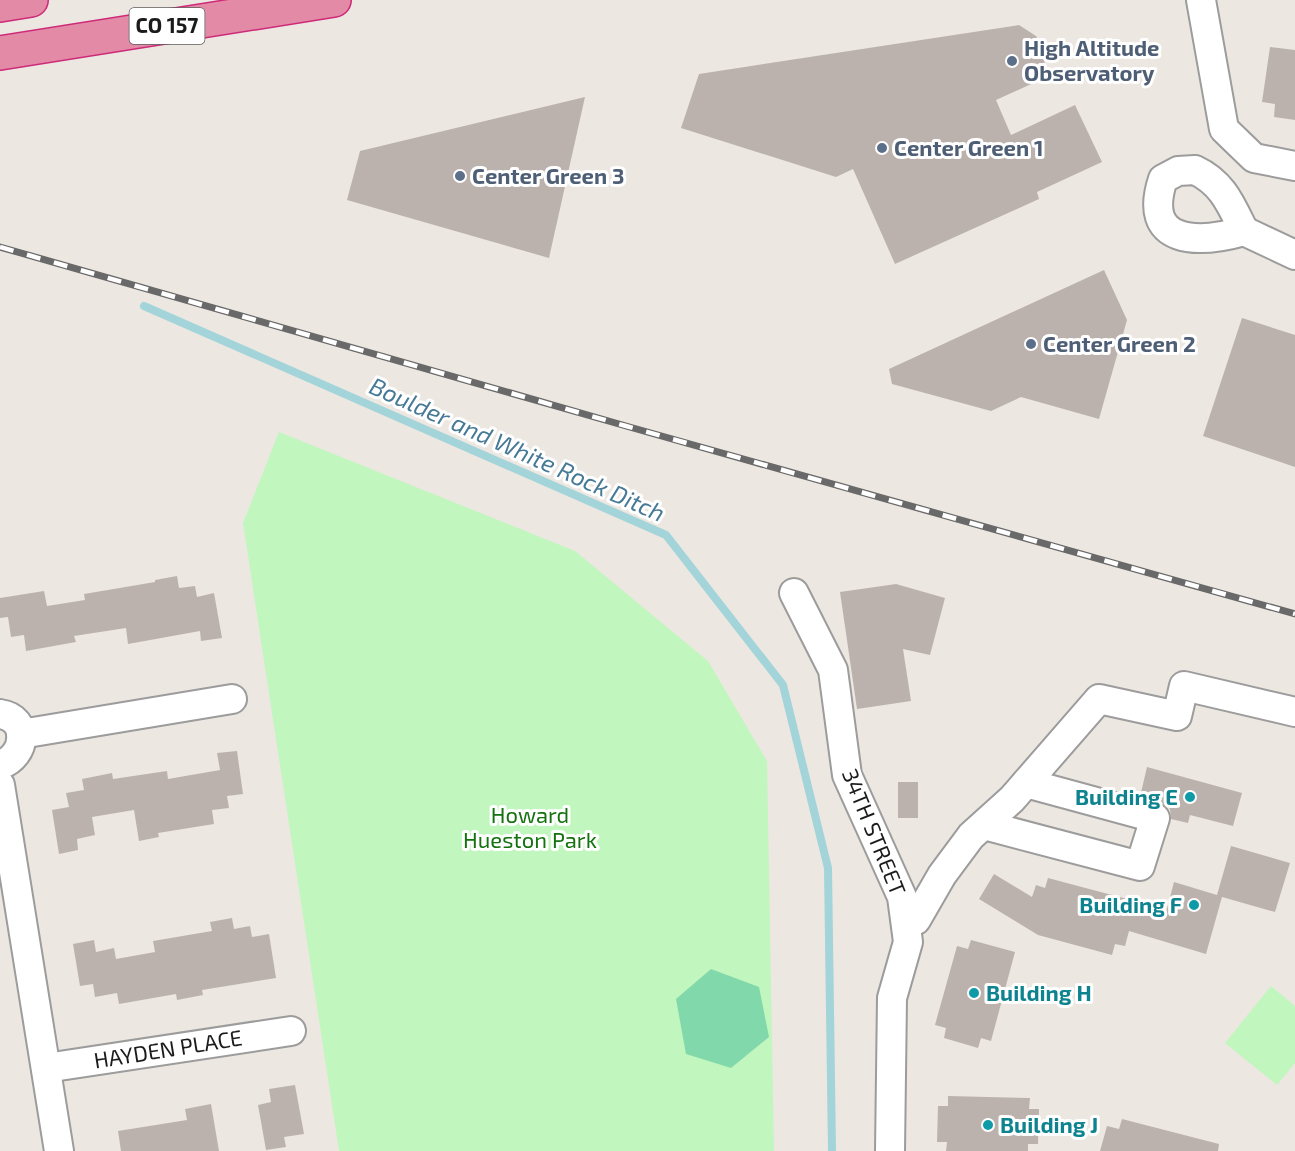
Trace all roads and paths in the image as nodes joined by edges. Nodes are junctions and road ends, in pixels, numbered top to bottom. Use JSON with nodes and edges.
{"nodes":[{"id":1,"x":31,"y":0,"type":"edge"},
{"id":2,"x":334,"y":0,"type":"edge"},
{"id":3,"x":1201,"y":0,"type":"edge"},
{"id":4,"x":0,"y":5,"type":"edge"},
{"id":5,"x":0,"y":53,"type":"edge"},
{"id":6,"x":1295,"y":166,"type":"edge"},
{"id":7,"x":1244,"y":231,"type":"dead end"},
{"id":8,"x":1295,"y":255,"type":"edge"},
{"id":9,"x":794,"y":593,"type":"dead end"},
{"id":10,"x":232,"y":699,"type":"dead end"},
{"id":11,"x":1295,"y":712,"type":"edge"},
{"id":12,"x":0,"y":714,"type":"edge"},
{"id":13,"x":21,"y":734,"type":"junction"},
{"id":14,"x":0,"y":765,"type":"edge"},
{"id":15,"x":1026,"y":783,"type":"junction"},
{"id":16,"x":0,"y":785,"type":"edge"},
{"id":17,"x":984,"y":825,"type":"junction"},
{"id":18,"x":906,"y":924,"type":"junction"},
{"id":19,"x":291,"y":1031,"type":"dead end"},
{"id":20,"x":46,"y":1068,"type":"junction"},
{"id":21,"x":59,"y":1151,"type":"edge"},
{"id":22,"x":890,"y":1151,"type":"edge"}],
"edges":[{"from":1,"to":4,"type":"highway"},
{"from":2,"to":5,"type":"highway","number":"CO 157"},
{"from":3,"to":6,"type":"street"},
{"from":7,"to":8,"type":"street"},
{"from":9,"to":18,"type":"street","name":"34TH STREET"},
{"from":10,"to":13,"type":"street"},
{"from":11,"to":15,"type":"street"},
{"from":12,"to":13,"type":"street"},
{"from":13,"to":14,"type":"street"},
{"from":15,"to":17,"type":"street"},
{"from":15,"to":17,"type":"street"},
{"from":16,"to":20,"type":"street"},
{"from":17,"to":18,"type":"street"},
{"from":18,"to":22,"type":"street","name":"34TH STREET"},
{"from":19,"to":20,"type":"street","name":"HAYDEN PLACE"},
{"from":20,"to":21,"type":"street"}]}
